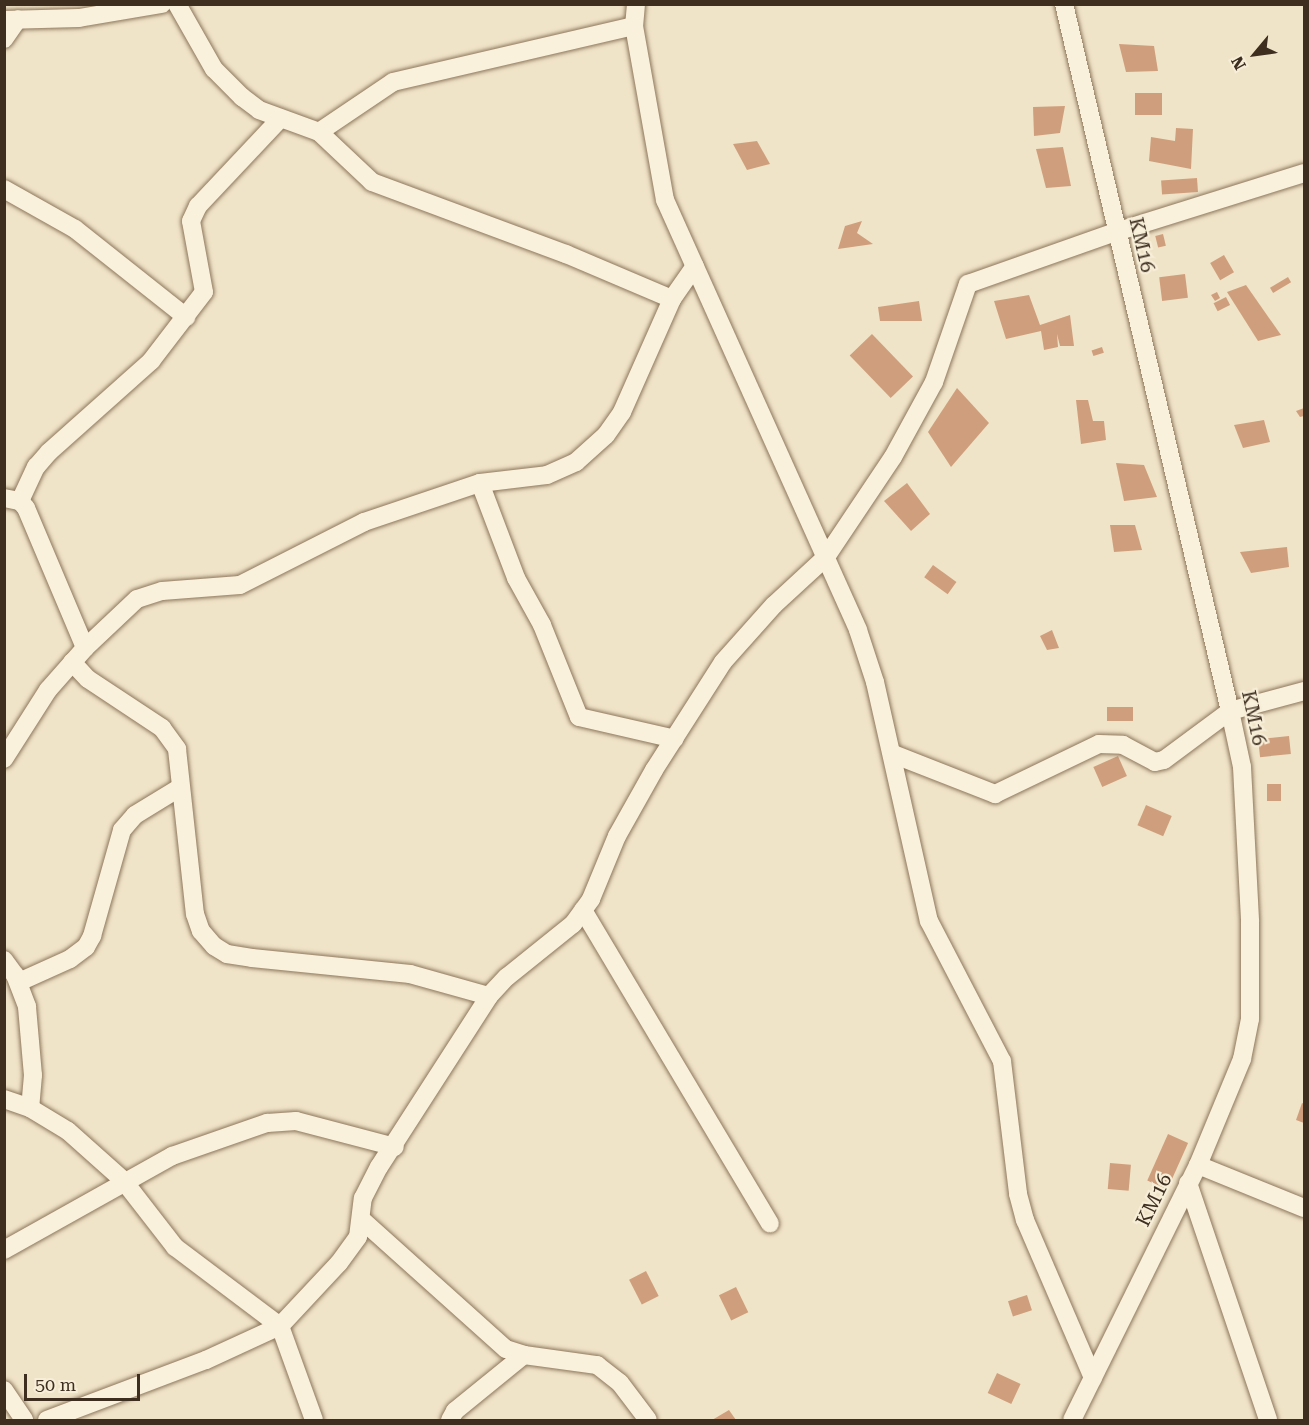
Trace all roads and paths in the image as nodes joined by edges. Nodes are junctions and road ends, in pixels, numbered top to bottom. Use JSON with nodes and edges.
{"nodes":[{"id":1,"x":162,"y":4,"type":"edge"},
{"id":2,"x":177,"y":4,"type":"edge"},
{"id":3,"x":636,"y":4,"type":"edge"},
{"id":4,"x":1064,"y":4,"type":"edge"},
{"id":5,"x":11,"y":19,"type":"edge"},
{"id":6,"x":634,"y":26,"type":"junction"},
{"id":7,"x":4,"y":39,"type":"edge"},
{"id":8,"x":280,"y":119,"type":"junction"},
{"id":9,"x":320,"y":132,"type":"junction"},
{"id":10,"x":1305,"y":173,"type":"edge"},
{"id":11,"x":4,"y":189,"type":"edge"},
{"id":12,"x":1116,"y":232,"type":"junction"},
{"id":13,"x":695,"y":266,"type":"junction"},
{"id":14,"x":672,"y":299,"type":"junction"},
{"id":15,"x":186,"y":316,"type":"junction"},
{"id":16,"x":480,"y":483,"type":"junction"},
{"id":17,"x":12,"y":500,"type":"edge"},
{"id":18,"x":826,"y":557,"type":"junction"},
{"id":19,"x":79,"y":655,"type":"junction"},
{"id":20,"x":1305,"y":691,"type":"edge"},
{"id":21,"x":1230,"y":711,"type":"junction"},
{"id":22,"x":675,"y":739,"type":"junction"},
{"id":23,"x":893,"y":754,"type":"junction"},
{"id":24,"x":4,"y":759,"type":"edge"},
{"id":25,"x":179,"y":788,"type":"junction"},
{"id":26,"x":583,"y":909,"type":"junction"},
{"id":27,"x":4,"y":960,"type":"edge"},
{"id":28,"x":19,"y":982,"type":"junction"},
{"id":29,"x":489,"y":996,"type":"junction"},
{"id":30,"x":4,"y":1099,"type":"edge"},
{"id":31,"x":30,"y":1108,"type":"junction"},
{"id":32,"x":395,"y":1147,"type":"junction"},
{"id":33,"x":1198,"y":1165,"type":"junction"},
{"id":34,"x":123,"y":1180,"type":"junction"},
{"id":35,"x":1188,"y":1183,"type":"junction"},
{"id":36,"x":1305,"y":1208,"type":"edge"},
{"id":37,"x":362,"y":1220,"type":"junction"},
{"id":38,"x":770,"y":1224,"type":"dead end"},
{"id":39,"x":4,"y":1250,"type":"edge"},
{"id":40,"x":280,"y":1326,"type":"junction"},
{"id":41,"x":524,"y":1355,"type":"junction"},
{"id":42,"x":1093,"y":1378,"type":"junction"},
{"id":43,"x":4,"y":1390,"type":"edge"},
{"id":44,"x":24,"y":1420,"type":"edge"},
{"id":45,"x":47,"y":1420,"type":"edge"},
{"id":46,"x":314,"y":1420,"type":"edge"},
{"id":47,"x":450,"y":1420,"type":"edge"},
{"id":48,"x":648,"y":1420,"type":"edge"},
{"id":49,"x":1072,"y":1420,"type":"edge"},
{"id":50,"x":1268,"y":1420,"type":"edge"}],
"edges":[{"from":1,"to":5,"type":"street"},
{"from":2,"to":8,"type":"street"},
{"from":3,"to":6,"type":"street"},
{"from":4,"to":12,"type":"street","name":"KM16"},
{"from":5,"to":7,"type":"street"},
{"from":6,"to":9,"type":"street"},
{"from":6,"to":13,"type":"street"},
{"from":8,"to":9,"type":"street"},
{"from":8,"to":15,"type":"street"},
{"from":9,"to":14,"type":"street"},
{"from":10,"to":12,"type":"street"},
{"from":11,"to":15,"type":"street"},
{"from":12,"to":18,"type":"street"},
{"from":12,"to":21,"type":"street","name":"KM16"},
{"from":13,"to":14,"type":"street"},
{"from":13,"to":18,"type":"street"},
{"from":14,"to":16,"type":"street"},
{"from":15,"to":17,"type":"street"},
{"from":16,"to":19,"type":"street"},
{"from":16,"to":22,"type":"street"},
{"from":17,"to":19,"type":"street"},
{"from":18,"to":22,"type":"street"},
{"from":18,"to":23,"type":"street"},
{"from":19,"to":24,"type":"street"},
{"from":19,"to":25,"type":"street"},
{"from":20,"to":21,"type":"street"},
{"from":21,"to":23,"type":"street"},
{"from":21,"to":33,"type":"street","name":"KM16"},
{"from":22,"to":26,"type":"street"},
{"from":23,"to":42,"type":"street"},
{"from":25,"to":28,"type":"street"},
{"from":25,"to":29,"type":"street"},
{"from":26,"to":29,"type":"street"},
{"from":26,"to":38,"type":"street"},
{"from":27,"to":28,"type":"street"},
{"from":28,"to":31,"type":"street"},
{"from":29,"to":32,"type":"street"},
{"from":30,"to":31,"type":"street"},
{"from":31,"to":34,"type":"street"},
{"from":32,"to":34,"type":"street"},
{"from":32,"to":37,"type":"street"},
{"from":33,"to":35,"type":"street","name":"KM16"},
{"from":33,"to":36,"type":"street"},
{"from":34,"to":39,"type":"street"},
{"from":34,"to":40,"type":"street"},
{"from":35,"to":42,"type":"street","name":"KM16"},
{"from":35,"to":50,"type":"street"},
{"from":37,"to":40,"type":"street"},
{"from":37,"to":41,"type":"street"},
{"from":40,"to":45,"type":"street"},
{"from":40,"to":46,"type":"street"},
{"from":41,"to":47,"type":"street"},
{"from":41,"to":48,"type":"street"},
{"from":42,"to":49,"type":"street","name":"KM16"},
{"from":43,"to":44,"type":"street"}]}
